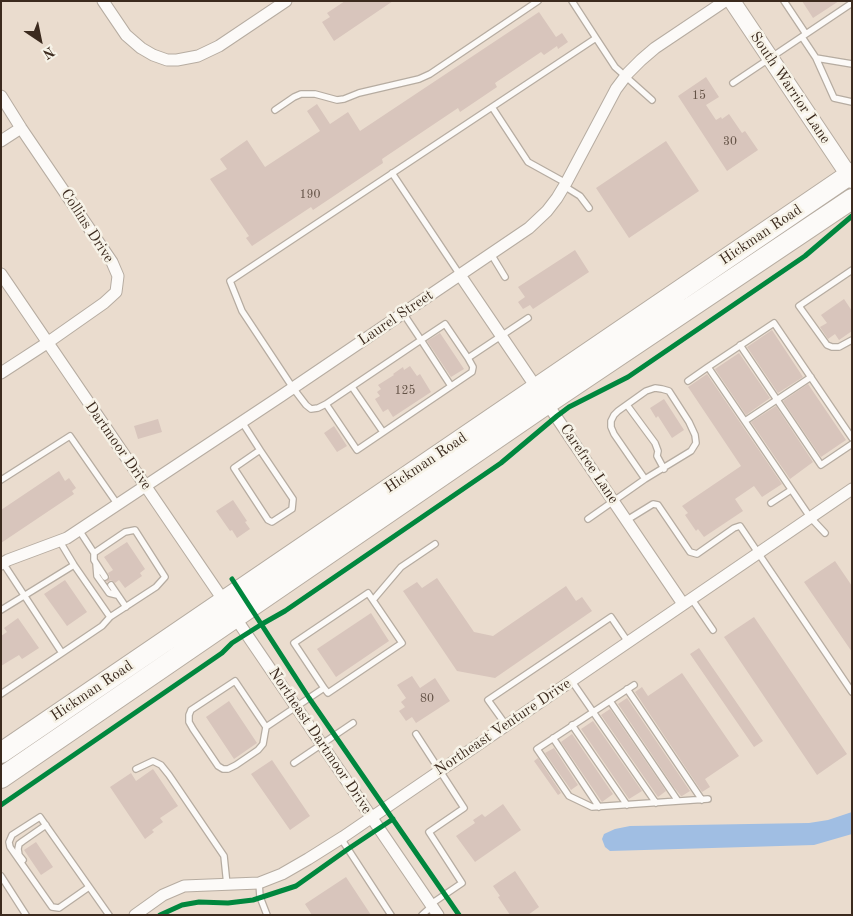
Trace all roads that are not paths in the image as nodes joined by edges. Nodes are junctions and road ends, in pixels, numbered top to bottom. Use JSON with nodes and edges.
{"nodes":[{"id":1,"x":103,"y":1,"type":"edge"},
{"id":2,"x":538,"y":1,"type":"edge"},
{"id":3,"x":572,"y":1,"type":"edge"},
{"id":4,"x":725,"y":1,"type":"edge"},
{"id":5,"x":732,"y":1,"type":"edge"},
{"id":6,"x":784,"y":1,"type":"edge"},
{"id":7,"x":280,"y":3,"type":"edge"},
{"id":8,"x":852,"y":3,"type":"edge"},
{"id":9,"x":804,"y":35,"type":"junction"},
{"id":10,"x":596,"y":38,"type":"junction"},
{"id":11,"x":770,"y":58,"type":"junction"},
{"id":12,"x":816,"y":58,"type":"junction"},
{"id":13,"x":852,"y":64,"type":"edge"},
{"id":14,"x":625,"y":76,"type":"junction"},
{"id":15,"x":733,"y":83,"type":"dead end"},
{"id":16,"x":1,"y":96,"type":"edge"},
{"id":17,"x":850,"y":99,"type":"edge"},
{"id":18,"x":652,"y":100,"type":"dead end"},
{"id":19,"x":492,"y":107,"type":"junction"},
{"id":20,"x":275,"y":110,"type":"dead end"},
{"id":21,"x":21,"y":128,"type":"junction"},
{"id":22,"x":1,"y":141,"type":"edge"},
{"id":23,"x":392,"y":173,"type":"junction"},
{"id":24,"x":851,"y":176,"type":"edge"},
{"id":25,"x":565,"y":185,"type":"junction"},
{"id":26,"x":852,"y":199,"type":"edge"},
{"id":27,"x":589,"y":208,"type":"dead end"},
{"id":28,"x":490,"y":254,"type":"junction"},
{"id":29,"x":852,"y":270,"type":"edge"},
{"id":30,"x":1,"y":274,"type":"edge"},
{"id":31,"x":460,"y":275,"type":"junction"},
{"id":32,"x":506,"y":277,"type":"dead end"},
{"id":33,"x":403,"y":313,"type":"junction"},
{"id":34,"x":528,"y":318,"type":"dead end"},
{"id":35,"x":501,"y":336,"type":"junction"},
{"id":36,"x":421,"y":340,"type":"junction"},
{"id":37,"x":852,"y":340,"type":"edge"},
{"id":38,"x":47,"y":343,"type":"junction"},
{"id":39,"x":740,"y":345,"type":"junction"},
{"id":40,"x":468,"y":358,"type":"junction"},
{"id":41,"x":708,"y":367,"type":"junction"},
{"id":42,"x":1,"y":373,"type":"edge"},
{"id":43,"x":811,"y":377,"type":"junction"},
{"id":44,"x":688,"y":381,"type":"dead end"},
{"id":45,"x":451,"y":386,"type":"junction"},
{"id":46,"x":352,"y":387,"type":"junction"},
{"id":47,"x":293,"y":388,"type":"junction"},
{"id":48,"x":542,"y":395,"type":"junction"},
{"id":49,"x":777,"y":400,"type":"junction"},
{"id":50,"x":326,"y":404,"type":"junction"},
{"id":51,"x":628,"y":405,"type":"junction"},
{"id":52,"x":745,"y":421,"type":"junction"},
{"id":53,"x":242,"y":422,"type":"junction"},
{"id":54,"x":383,"y":432,"type":"junction"},
{"id":55,"x":852,"y":438,"type":"edge"},
{"id":56,"x":852,"y":444,"type":"edge"},
{"id":57,"x":260,"y":450,"type":"junction"},
{"id":58,"x":664,"y":468,"type":"junction"},
{"id":59,"x":645,"y":479,"type":"junction"},
{"id":60,"x":1,"y":480,"type":"edge"},
{"id":61,"x":146,"y":486,"type":"junction"},
{"id":62,"x":852,"y":489,"type":"edge"},
{"id":63,"x":791,"y":490,"type":"junction"},
{"id":64,"x":614,"y":501,"type":"junction"},
{"id":65,"x":771,"y":503,"type":"dead end"},
{"id":66,"x":118,"y":504,"type":"junction"},
{"id":67,"x":810,"y":517,"type":"junction"},
{"id":68,"x":588,"y":519,"type":"dead end"},
{"id":69,"x":627,"y":520,"type":"junction"},
{"id":70,"x":79,"y":530,"type":"junction"},
{"id":71,"x":825,"y":533,"type":"dead end"},
{"id":72,"x":59,"y":540,"type":"junction"},
{"id":73,"x":435,"y":544,"type":"dead end"},
{"id":74,"x":94,"y":553,"type":"junction"},
{"id":75,"x":758,"y":553,"type":"junction"},
{"id":76,"x":2,"y":564,"type":"edge"},
{"id":77,"x":96,"y":564,"type":"junction"},
{"id":78,"x":74,"y":565,"type":"junction"},
{"id":79,"x":105,"y":577,"type":"dead end"},
{"id":80,"x":111,"y":586,"type":"dead end"},
{"id":81,"x":24,"y":595,"type":"junction"},
{"id":82,"x":117,"y":595,"type":"junction"},
{"id":83,"x":224,"y":600,"type":"junction"},
{"id":84,"x":373,"y":600,"type":"junction"},
{"id":85,"x":687,"y":601,"type":"junction"},
{"id":86,"x":126,"y":607,"type":"junction"},
{"id":87,"x":1,"y":610,"type":"edge"},
{"id":88,"x":110,"y":617,"type":"junction"},
{"id":89,"x":235,"y":617,"type":"junction"},
{"id":90,"x":713,"y":630,"type":"dead end"},
{"id":91,"x":628,"y":642,"type":"junction"},
{"id":92,"x":62,"y":653,"type":"junction"},
{"id":93,"x":571,"y":680,"type":"junction"},
{"id":94,"x":634,"y":684,"type":"dead end"},
{"id":95,"x":324,"y":688,"type":"junction"},
{"id":96,"x":627,"y":689,"type":"junction"},
{"id":97,"x":852,"y":692,"type":"edge"},
{"id":98,"x":1,"y":694,"type":"edge"},
{"id":99,"x":610,"y":701,"type":"junction"},
{"id":100,"x":296,"y":706,"type":"junction"},
{"id":101,"x":593,"y":712,"type":"junction"},
{"id":102,"x":353,"y":723,"type":"dead end"},
{"id":103,"x":506,"y":725,"type":"junction"},
{"id":104,"x":572,"y":725,"type":"junction"},
{"id":105,"x":266,"y":727,"type":"junction"},
{"id":106,"x":416,"y":734,"type":"dead end"},
{"id":107,"x":553,"y":738,"type":"junction"},
{"id":108,"x":322,"y":744,"type":"junction"},
{"id":109,"x":1,"y":753,"type":"edge"},
{"id":110,"x":294,"y":763,"type":"dead end"},
{"id":111,"x":136,"y":769,"type":"dead end"},
{"id":112,"x":439,"y":770,"type":"junction"},
{"id":113,"x":1,"y":778,"type":"edge"},
{"id":114,"x":678,"y":801,"type":"junction"},
{"id":115,"x":656,"y":803,"type":"junction"},
{"id":116,"x":627,"y":805,"type":"junction"},
{"id":117,"x":600,"y":807,"type":"junction"},
{"id":118,"x":371,"y":817,"type":"junction"},
{"id":119,"x":46,"y":825,"type":"junction"},
{"id":120,"x":343,"y":837,"type":"junction"},
{"id":121,"x":1,"y":877,"type":"edge"},
{"id":122,"x":259,"y":884,"type":"junction"},
{"id":123,"x":226,"y":885,"type":"junction"},
{"id":124,"x":90,"y":887,"type":"junction"},
{"id":125,"x":42,"y":893,"type":"junction"},
{"id":126,"x":434,"y":908,"type":"edge"},
{"id":127,"x":26,"y":915,"type":"edge"},
{"id":128,"x":109,"y":915,"type":"edge"},
{"id":129,"x":135,"y":915,"type":"edge"},
{"id":130,"x":267,"y":915,"type":"edge"},
{"id":131,"x":391,"y":915,"type":"edge"},
{"id":132,"x":422,"y":915,"type":"edge"}],
"edges":[{"from":1,"to":7,"type":"street"},
{"from":2,"to":20,"type":"lane"},
{"from":3,"to":10,"type":"lane"},
{"from":4,"to":14,"type":"street","name":"Laurel Street"},
{"from":5,"to":11,"type":"street","name":"South Warrior Lane"},
{"from":6,"to":9,"type":"lane"},
{"from":8,"to":9,"type":"lane"},
{"from":9,"to":11,"type":"lane"},
{"from":9,"to":12,"type":"lane"},
{"from":10,"to":14,"type":"lane"},
{"from":10,"to":19,"type":"lane"},
{"from":11,"to":15,"type":"lane"},
{"from":11,"to":24,"type":"street","name":"South Warrior Lane"},
{"from":12,"to":13,"type":"lane"},
{"from":12,"to":17,"type":"lane"},
{"from":14,"to":18,"type":"lane"},
{"from":14,"to":25,"type":"street","name":"Laurel Street"},
{"from":16,"to":21,"type":"street","name":"Collins Drive"},
{"from":19,"to":23,"type":"lane"},
{"from":19,"to":25,"type":"lane"},
{"from":21,"to":22,"type":"street"},
{"from":21,"to":38,"type":"street","name":"Collins Drive"},
{"from":23,"to":31,"type":"lane"},
{"from":23,"to":47,"type":"lane"},
{"from":24,"to":48,"type":"highway","name":"Hickman Road"},
{"from":25,"to":27,"type":"lane"},
{"from":25,"to":28,"type":"street","name":"Laurel Street"},
{"from":26,"to":48,"type":"highway","name":"Hickman Road"},
{"from":28,"to":31,"type":"street","name":"Laurel Street"},
{"from":28,"to":32,"type":"lane"},
{"from":29,"to":37,"type":"lane"},
{"from":30,"to":38,"type":"street","name":"Dartmoor Drive"},
{"from":31,"to":33,"type":"street","name":"Laurel Street"},
{"from":31,"to":35,"type":"street","name":"Carefree Lane"},
{"from":33,"to":36,"type":"lane"},
{"from":33,"to":47,"type":"street","name":"Laurel Street"},
{"from":34,"to":35,"type":"lane"},
{"from":35,"to":40,"type":"lane"},
{"from":35,"to":48,"type":"street","name":"Carefree Lane"},
{"from":36,"to":40,"type":"lane"},
{"from":36,"to":45,"type":"lane"},
{"from":36,"to":46,"type":"lane"},
{"from":38,"to":42,"type":"street","name":"Collins Drive"},
{"from":38,"to":61,"type":"street","name":"Dartmoor Drive"},
{"from":39,"to":41,"type":"lane"},
{"from":39,"to":43,"type":"lane"},
{"from":39,"to":49,"type":"lane"},
{"from":40,"to":45,"type":"lane"},
{"from":41,"to":44,"type":"lane"},
{"from":41,"to":52,"type":"lane"},
{"from":43,"to":49,"type":"lane"},
{"from":43,"to":55,"type":"lane"},
{"from":45,"to":54,"type":"lane"},
{"from":46,"to":50,"type":"lane"},
{"from":46,"to":54,"type":"lane"},
{"from":47,"to":50,"type":"lane"},
{"from":47,"to":53,"type":"street","name":"Laurel Street"},
{"from":48,"to":64,"type":"street","name":"Carefree Lane"},
{"from":48,"to":83,"type":"highway","name":"Hickman Road"},
{"from":48,"to":89,"type":"highway","name":"Hickman Road"},
{"from":49,"to":52,"type":"lane"},
{"from":49,"to":56,"type":"lane"},
{"from":50,"to":54,"type":"lane"},
{"from":51,"to":58,"type":"lane"},
{"from":51,"to":58,"type":"lane"},
{"from":51,"to":59,"type":"lane"},
{"from":52,"to":63,"type":"lane"},
{"from":53,"to":57,"type":"lane"},
{"from":53,"to":61,"type":"street","name":"Laurel Street"},
{"from":57,"to":57,"type":"lane"},
{"from":58,"to":59,"type":"lane"},
{"from":59,"to":64,"type":"lane"},
{"from":60,"to":66,"type":"lane"},
{"from":61,"to":66,"type":"street","name":"Laurel Street"},
{"from":61,"to":83,"type":"street","name":"Dartmoor Drive"},
{"from":62,"to":67,"type":"street","name":"Northeast Venture Drive"},
{"from":63,"to":65,"type":"lane"},
{"from":63,"to":67,"type":"lane"},
{"from":64,"to":68,"type":"lane"},
{"from":64,"to":69,"type":"street","name":"Carefree Lane"},
{"from":66,"to":70,"type":"street","name":"Laurel Street"},
{"from":67,"to":71,"type":"lane"},
{"from":67,"to":75,"type":"street","name":"Northeast Venture Drive"},
{"from":69,"to":75,"type":"lane"},
{"from":69,"to":85,"type":"street","name":"Carefree Lane"},
{"from":70,"to":72,"type":"street","name":"Laurel Street"},
{"from":70,"to":74,"type":"lane"},
{"from":72,"to":76,"type":"street","name":"Laurel Street"},
{"from":72,"to":78,"type":"lane"},
{"from":73,"to":84,"type":"lane"},
{"from":74,"to":77,"type":"lane"},
{"from":74,"to":86,"type":"lane"},
{"from":75,"to":85,"type":"street","name":"Northeast Venture Drive"},
{"from":75,"to":97,"type":"lane"},
{"from":76,"to":81,"type":"lane"},
{"from":77,"to":79,"type":"lane"},
{"from":77,"to":82,"type":"lane"},
{"from":78,"to":81,"type":"lane"},
{"from":78,"to":88,"type":"lane"},
{"from":80,"to":82,"type":"lane"},
{"from":81,"to":87,"type":"lane"},
{"from":81,"to":92,"type":"lane"},
{"from":82,"to":86,"type":"lane"},
{"from":83,"to":89,"type":"street","name":"Dartmoor Drive"},
{"from":83,"to":109,"type":"highway","name":"Hickman Road"},
{"from":84,"to":95,"type":"lane"},
{"from":84,"to":95,"type":"lane"},
{"from":85,"to":90,"type":"lane"},
{"from":85,"to":91,"type":"street","name":"Northeast Venture Drive"},
{"from":86,"to":88,"type":"lane"},
{"from":88,"to":92,"type":"lane"},
{"from":89,"to":100,"type":"street","name":"Northeast Dartmoor Drive"},
{"from":89,"to":113,"type":"highway","name":"Hickman Road"},
{"from":91,"to":93,"type":"street","name":"Northeast Venture Drive"},
{"from":91,"to":103,"type":"lane"},
{"from":92,"to":98,"type":"lane"},
{"from":93,"to":101,"type":"lane"},
{"from":93,"to":103,"type":"street","name":"Northeast Venture Drive"},
{"from":94,"to":96,"type":"lane"},
{"from":95,"to":100,"type":"lane"},
{"from":96,"to":99,"type":"lane"},
{"from":96,"to":114,"type":"lane"},
{"from":99,"to":101,"type":"lane"},
{"from":99,"to":114,"type":"lane"},
{"from":100,"to":105,"type":"lane"},
{"from":100,"to":108,"type":"street","name":"Northeast Dartmoor Drive"},
{"from":101,"to":104,"type":"lane"},
{"from":101,"to":115,"type":"lane"},
{"from":102,"to":108,"type":"lane"},
{"from":103,"to":112,"type":"street","name":"Northeast Venture Drive"},
{"from":104,"to":107,"type":"lane"},
{"from":104,"to":116,"type":"lane"},
{"from":105,"to":105,"type":"lane"},
{"from":106,"to":112,"type":"lane"},
{"from":107,"to":117,"type":"lane"},
{"from":107,"to":117,"type":"lane"},
{"from":108,"to":110,"type":"lane"},
{"from":108,"to":118,"type":"street","name":"Northeast Dartmoor Drive"},
{"from":111,"to":123,"type":"lane"},
{"from":112,"to":118,"type":"street","name":"Northeast Venture Drive"},
{"from":112,"to":126,"type":"lane"},
{"from":114,"to":115,"type":"lane"},
{"from":115,"to":116,"type":"lane"},
{"from":116,"to":117,"type":"lane"},
{"from":118,"to":120,"type":"street","name":"Northeast Venture Drive"},
{"from":118,"to":126,"type":"street","name":"Northeast Dartmoor Drive"},
{"from":119,"to":124,"type":"lane"},
{"from":119,"to":125,"type":"lane"},
{"from":119,"to":125,"type":"lane"},
{"from":120,"to":122,"type":"street","name":"Northeast Venture Drive"},
{"from":120,"to":131,"type":"lane"},
{"from":121,"to":127,"type":"lane"},
{"from":122,"to":123,"type":"street","name":"Northeast Venture Drive"},
{"from":122,"to":130,"type":"lane"},
{"from":123,"to":129,"type":"street","name":"Northeast Venture Drive"},
{"from":124,"to":125,"type":"lane"},
{"from":124,"to":128,"type":"lane"},
{"from":126,"to":132,"type":"lane"}]}
